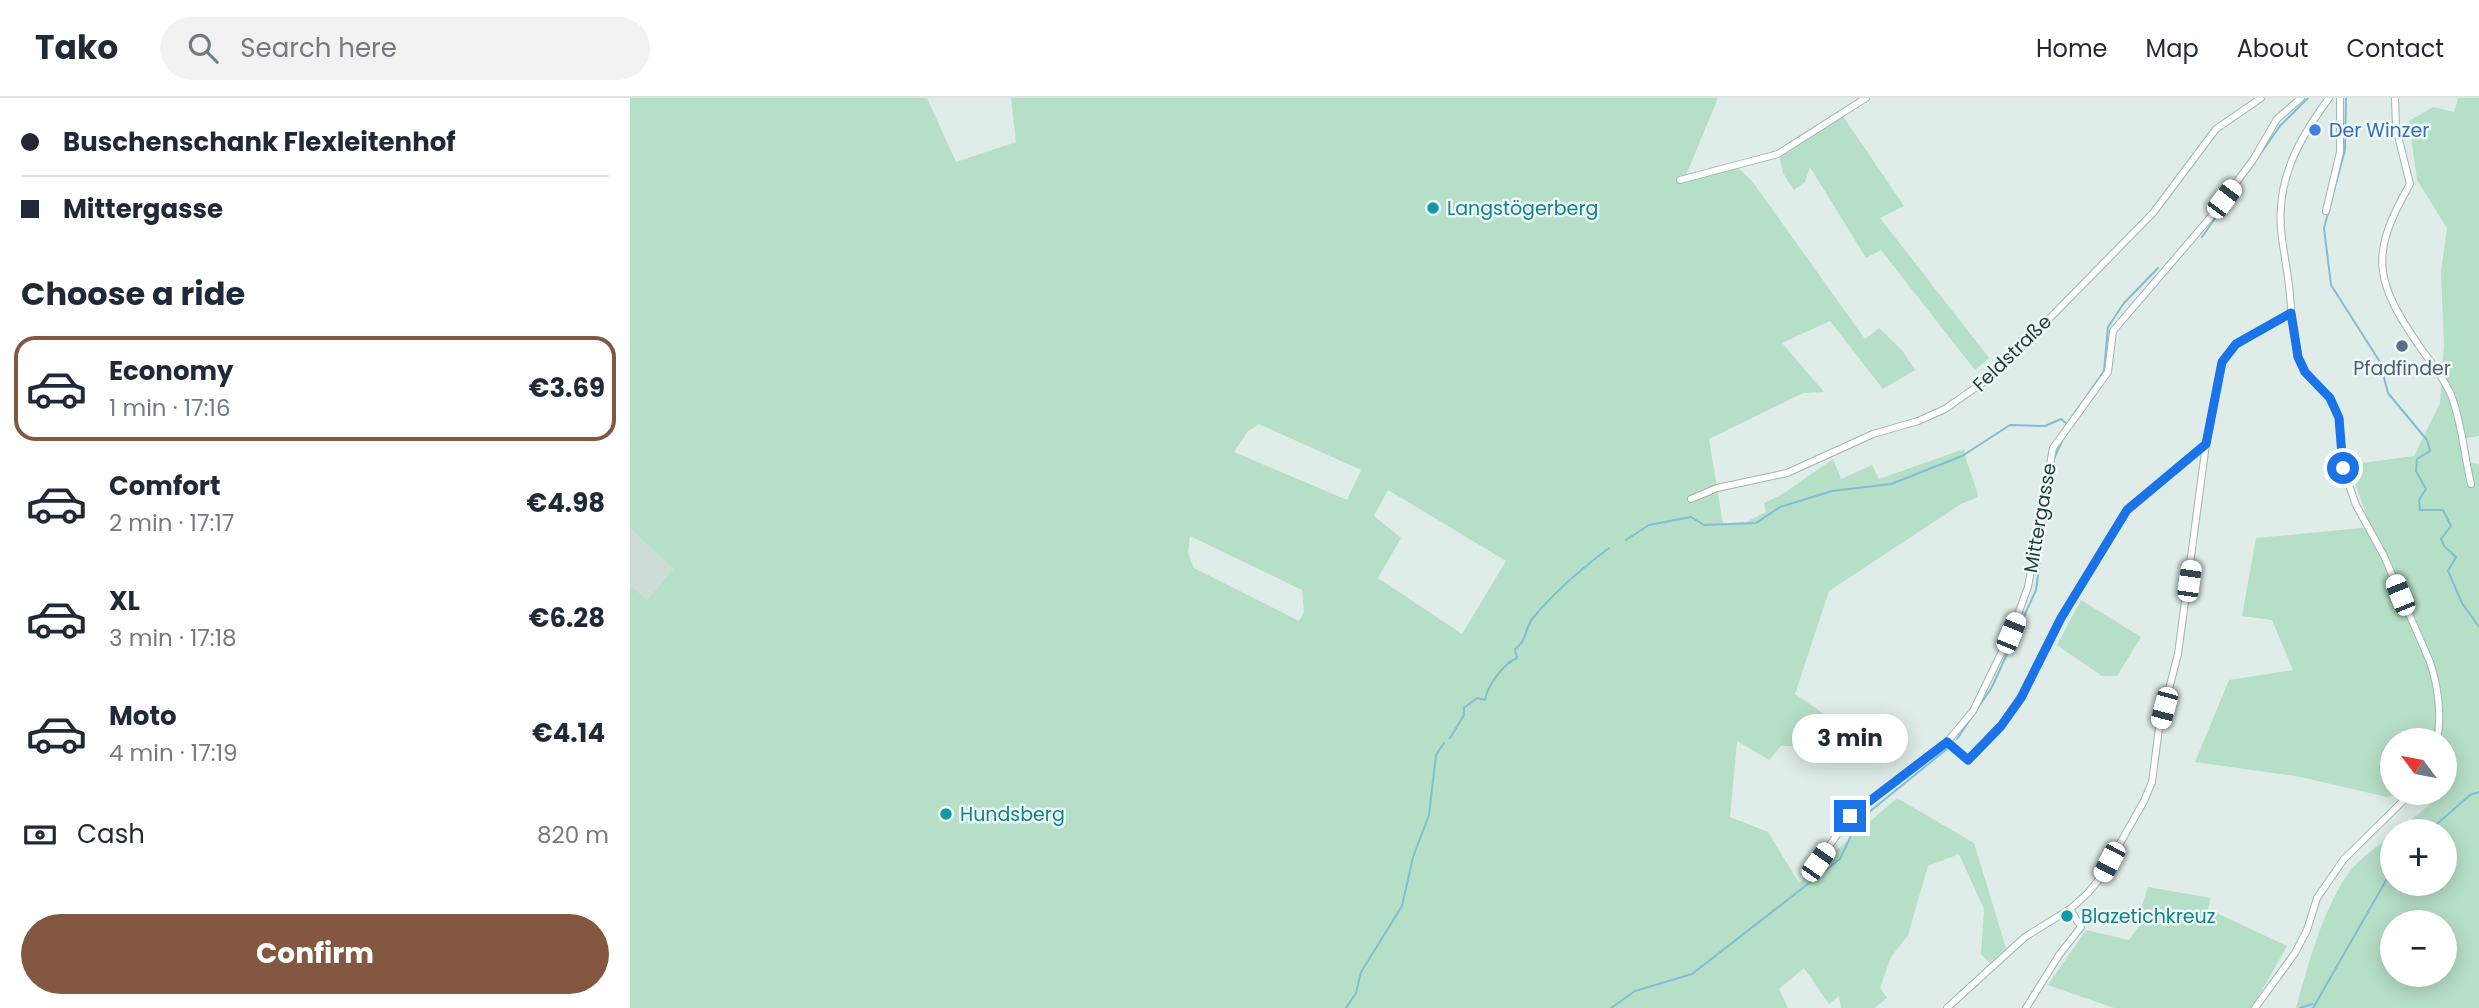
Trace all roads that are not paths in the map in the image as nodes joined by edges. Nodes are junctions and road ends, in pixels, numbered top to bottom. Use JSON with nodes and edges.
{"nodes":[{"id":1,"x":1866,"y":98,"type":"edge"},
{"id":2,"x":2261,"y":98,"type":"edge"},
{"id":3,"x":2301,"y":98,"type":"edge"},
{"id":4,"x":2329,"y":98,"type":"edge"},
{"id":5,"x":2340,"y":98,"type":"edge"},
{"id":6,"x":2395,"y":98,"type":"edge"},
{"id":7,"x":1680,"y":180,"type":"dead end"},
{"id":8,"x":2326,"y":211,"type":"dead end"},
{"id":9,"x":2291,"y":313,"type":"junction"},
{"id":10,"x":2206,"y":444,"type":"junction"},
{"id":11,"x":2471,"y":484,"type":"dead end"},
{"id":12,"x":1691,"y":499,"type":"dead end"},
{"id":13,"x":2440,"y":728,"type":"edge"},
{"id":14,"x":1947,"y":742,"type":"junction"},
{"id":15,"x":2399,"y":805,"type":"edge"},
{"id":16,"x":1818,"y":862,"type":"dead end"},
{"id":17,"x":2070,"y":909,"type":"junction"},
{"id":18,"x":1947,"y":1008,"type":"edge"},
{"id":19,"x":2026,"y":1008,"type":"edge"},
{"id":20,"x":2255,"y":1008,"type":"edge"}],
"edges":[{"from":1,"to":7,"type":"street"},
{"from":2,"to":12,"type":"street","name":"Feldstraße"},
{"from":3,"to":14,"type":"street","name":"Mittergasse"},
{"from":4,"to":9,"type":"street"},
{"from":5,"to":8,"type":"street"},
{"from":6,"to":11,"type":"street"},
{"from":9,"to":10,"type":"street"},
{"from":9,"to":13,"type":"street"},
{"from":10,"to":14,"type":"street"},
{"from":10,"to":17,"type":"street"},
{"from":14,"to":16,"type":"street","name":"Mittergasse"},
{"from":15,"to":20,"type":"street"},
{"from":17,"to":18,"type":"street"},
{"from":17,"to":19,"type":"street"}]}
